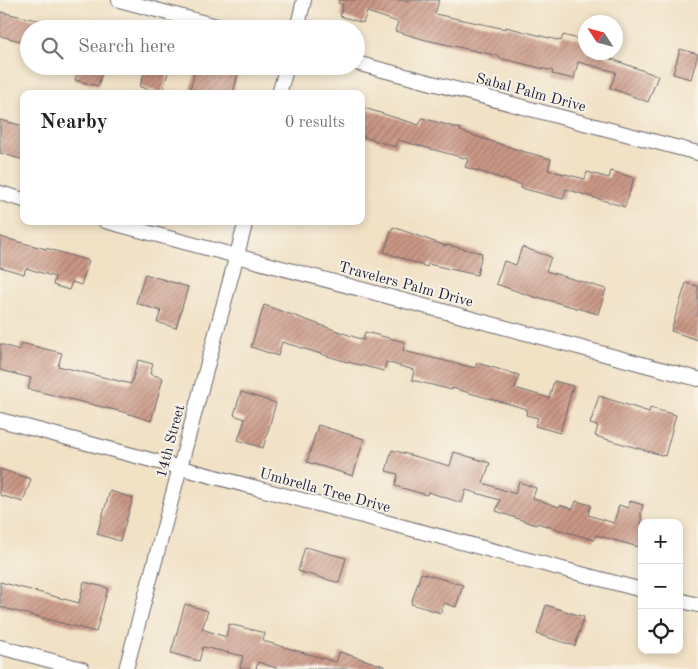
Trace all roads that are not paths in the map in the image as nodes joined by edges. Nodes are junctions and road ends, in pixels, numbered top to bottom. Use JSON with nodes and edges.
{"nodes":[{"id":1,"x":119,"y":0,"type":"edge"},
{"id":2,"x":304,"y":0,"type":"edge"},
{"id":3,"x":194,"y":20,"type":"edge"},
{"id":4,"x":299,"y":20,"type":"edge"},
{"id":5,"x":365,"y":65,"type":"edge"},
{"id":6,"x":285,"y":75,"type":"edge"},
{"id":7,"x":281,"y":90,"type":"edge"},
{"id":8,"x":698,"y":154,"type":"edge"},
{"id":9,"x":0,"y":193,"type":"edge"},
{"id":10,"x":20,"y":199,"type":"edge"},
{"id":11,"x":120,"y":225,"type":"edge"},
{"id":12,"x":245,"y":225,"type":"edge"},
{"id":13,"x":236,"y":256,"type":"junction"},
{"id":14,"x":698,"y":379,"type":"edge"},
{"id":15,"x":0,"y":420,"type":"edge"},
{"id":16,"x":180,"y":468,"type":"junction"},
{"id":17,"x":638,"y":589,"type":"edge"},
{"id":18,"x":683,"y":601,"type":"edge"},
{"id":19,"x":698,"y":605,"type":"edge"},
{"id":20,"x":0,"y":647,"type":"edge"},
{"id":21,"x":82,"y":669,"type":"edge"},
{"id":22,"x":126,"y":669,"type":"edge"}],
"edges":[{"from":1,"to":3,"type":"street"},
{"from":2,"to":4,"type":"street"},
{"from":5,"to":8,"type":"street","name":"Sabal Palm Drive"},
{"from":6,"to":7,"type":"street"},
{"from":9,"to":10,"type":"street"},
{"from":11,"to":13,"type":"street","name":"Travelers Palm Drive"},
{"from":12,"to":13,"type":"street","name":"14th Street"},
{"from":13,"to":14,"type":"street","name":"Travelers Palm Drive"},
{"from":13,"to":16,"type":"street","name":"14th Street"},
{"from":15,"to":16,"type":"street","name":"Umbrella Tree Drive"},
{"from":16,"to":17,"type":"street","name":"Umbrella Tree Drive"},
{"from":16,"to":22,"type":"street","name":"14th Street"},
{"from":18,"to":19,"type":"street"},
{"from":20,"to":21,"type":"street"}]}
